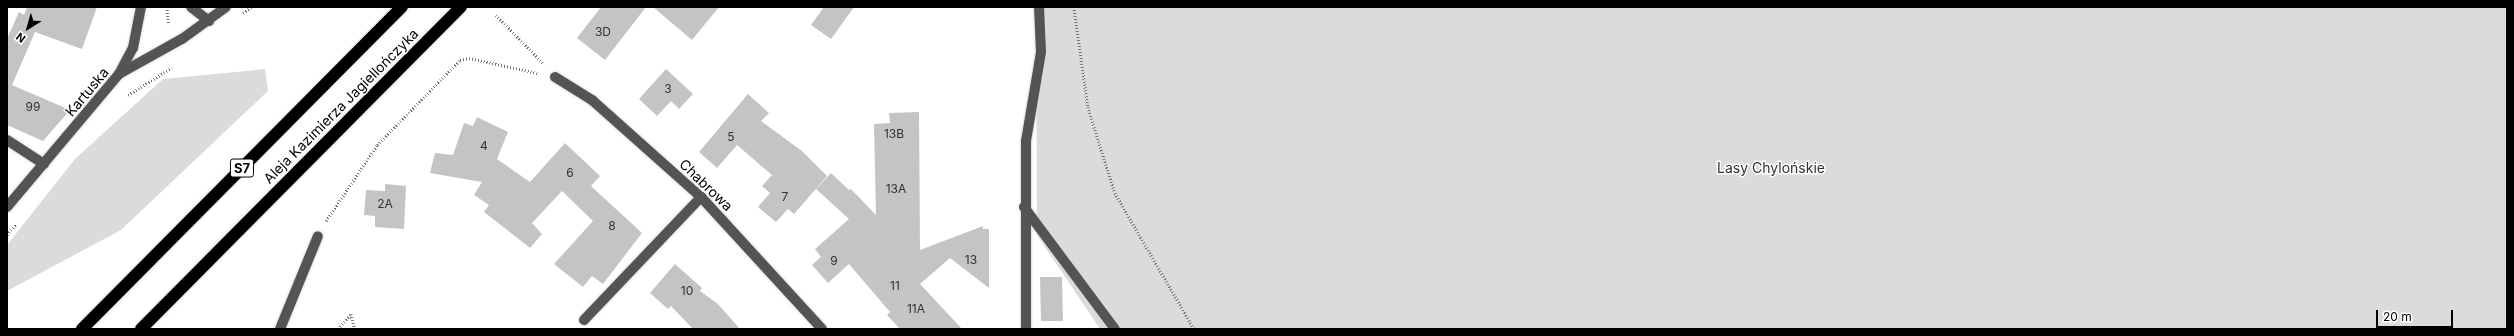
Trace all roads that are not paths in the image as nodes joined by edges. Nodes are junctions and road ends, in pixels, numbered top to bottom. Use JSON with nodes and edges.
{"nodes":[{"id":1,"x":141,"y":7,"type":"edge"},
{"id":2,"x":191,"y":7,"type":"edge"},
{"id":3,"x":226,"y":7,"type":"edge"},
{"id":4,"x":402,"y":7,"type":"edge"},
{"id":5,"x":461,"y":7,"type":"edge"},
{"id":6,"x":1039,"y":7,"type":"edge"},
{"id":7,"x":209,"y":21,"type":"junction"},
{"id":8,"x":119,"y":74,"type":"junction"},
{"id":9,"x":555,"y":77,"type":"road end"},
{"id":10,"x":7,"y":140,"type":"edge"},
{"id":11,"x":44,"y":164,"type":"junction"},
{"id":12,"x":701,"y":197,"type":"junction"},
{"id":13,"x":7,"y":207,"type":"edge"},
{"id":14,"x":1024,"y":207,"type":"junction"},
{"id":15,"x":318,"y":236,"type":"road end"},
{"id":16,"x":584,"y":320,"type":"dead end"},
{"id":17,"x":82,"y":329,"type":"edge"},
{"id":18,"x":141,"y":329,"type":"edge"},
{"id":19,"x":280,"y":329,"type":"edge"},
{"id":20,"x":822,"y":329,"type":"edge"},
{"id":21,"x":1026,"y":329,"type":"edge"},
{"id":22,"x":1115,"y":329,"type":"edge"}],
"edges":[{"from":1,"to":8,"type":"street"},
{"from":2,"to":7,"type":"street"},
{"from":3,"to":7,"type":"street","name":"Kartuska"},
{"from":4,"to":17,"type":"highway","name":"Aleja Kazimierza Jagiellończyka","number":"S7"},
{"from":5,"to":18,"type":"highway","name":"Aleja Kazimierza Jagiellończyka"},
{"from":6,"to":14,"type":"street"},
{"from":7,"to":8,"type":"street","name":"Kartuska"},
{"from":8,"to":11,"type":"street","name":"Kartuska"},
{"from":9,"to":12,"type":"street","name":"Chabrowa"},
{"from":10,"to":11,"type":"street"},
{"from":11,"to":13,"type":"street","name":"Kartuska"},
{"from":12,"to":16,"type":"street"},
{"from":12,"to":20,"type":"street","name":"Chabrowa"},
{"from":14,"to":21,"type":"street"},
{"from":14,"to":22,"type":"street"},
{"from":15,"to":19,"type":"street"}]}
